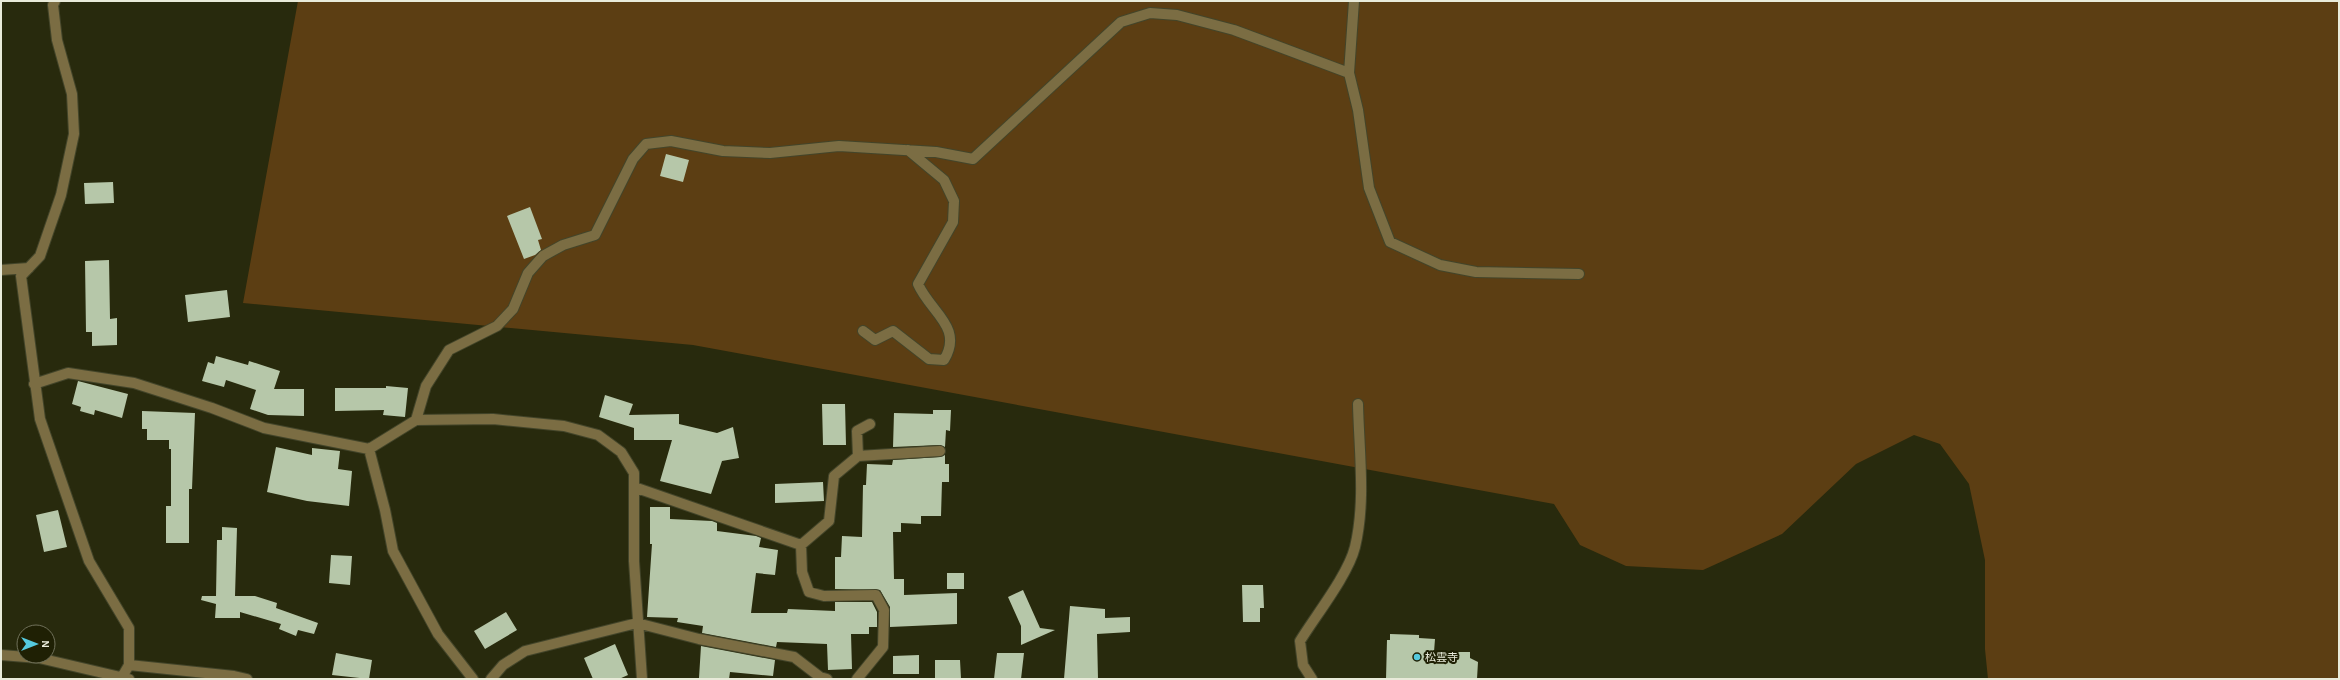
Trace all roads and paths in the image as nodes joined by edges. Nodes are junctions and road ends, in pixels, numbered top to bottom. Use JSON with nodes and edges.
{"nodes":[{"id":1,"x":55,"y":1,"type":"edge"},
{"id":2,"x":1354,"y":1,"type":"edge"},
{"id":3,"x":1349,"y":73,"type":"junction"},
{"id":4,"x":908,"y":150,"type":"junction"},
{"id":5,"x":29,"y":268,"type":"junction"},
{"id":6,"x":1,"y":270,"type":"edge"},
{"id":7,"x":1579,"y":274,"type":"dead end"},
{"id":8,"x":863,"y":331,"type":"dead end"},
{"id":9,"x":34,"y":384,"type":"junction"},
{"id":10,"x":1358,"y":404,"type":"dead end"},
{"id":11,"x":416,"y":420,"type":"junction"},
{"id":12,"x":870,"y":424,"type":"dead end"},
{"id":13,"x":369,"y":449,"type":"junction"},
{"id":14,"x":940,"y":451,"type":"dead end"},
{"id":15,"x":858,"y":456,"type":"junction"},
{"id":16,"x":634,"y":487,"type":"junction"},
{"id":17,"x":801,"y":545,"type":"junction"},
{"id":18,"x":637,"y":623,"type":"junction"},
{"id":19,"x":1,"y":655,"type":"edge"},
{"id":20,"x":129,"y":665,"type":"junction"},
{"id":21,"x":126,"y":678,"type":"edge"},
{"id":22,"x":247,"y":679,"type":"edge"},
{"id":23,"x":473,"y":679,"type":"edge"},
{"id":24,"x":491,"y":679,"type":"edge"},
{"id":25,"x":642,"y":679,"type":"edge"},
{"id":26,"x":827,"y":679,"type":"edge"},
{"id":27,"x":858,"y":679,"type":"edge"},
{"id":28,"x":1312,"y":679,"type":"edge"}],
"edges":[{"from":1,"to":5,"type":"street"},
{"from":2,"to":3,"type":"street"},
{"from":3,"to":4,"type":"street"},
{"from":3,"to":7,"type":"street"},
{"from":4,"to":8,"type":"street"},
{"from":4,"to":11,"type":"street"},
{"from":5,"to":6,"type":"street"},
{"from":5,"to":9,"type":"street"},
{"from":9,"to":13,"type":"street"},
{"from":9,"to":20,"type":"street"},
{"from":10,"to":28,"type":"street"},
{"from":11,"to":13,"type":"street"},
{"from":11,"to":16,"type":"street"},
{"from":12,"to":15,"type":"street"},
{"from":13,"to":23,"type":"street"},
{"from":14,"to":15,"type":"street"},
{"from":15,"to":17,"type":"street"},
{"from":16,"to":17,"type":"street"},
{"from":16,"to":18,"type":"street"},
{"from":17,"to":27,"type":"street"},
{"from":18,"to":24,"type":"street"},
{"from":18,"to":25,"type":"street"},
{"from":18,"to":26,"type":"street"},
{"from":19,"to":21,"type":"street"},
{"from":20,"to":21,"type":"street"},
{"from":20,"to":22,"type":"street"}]}
